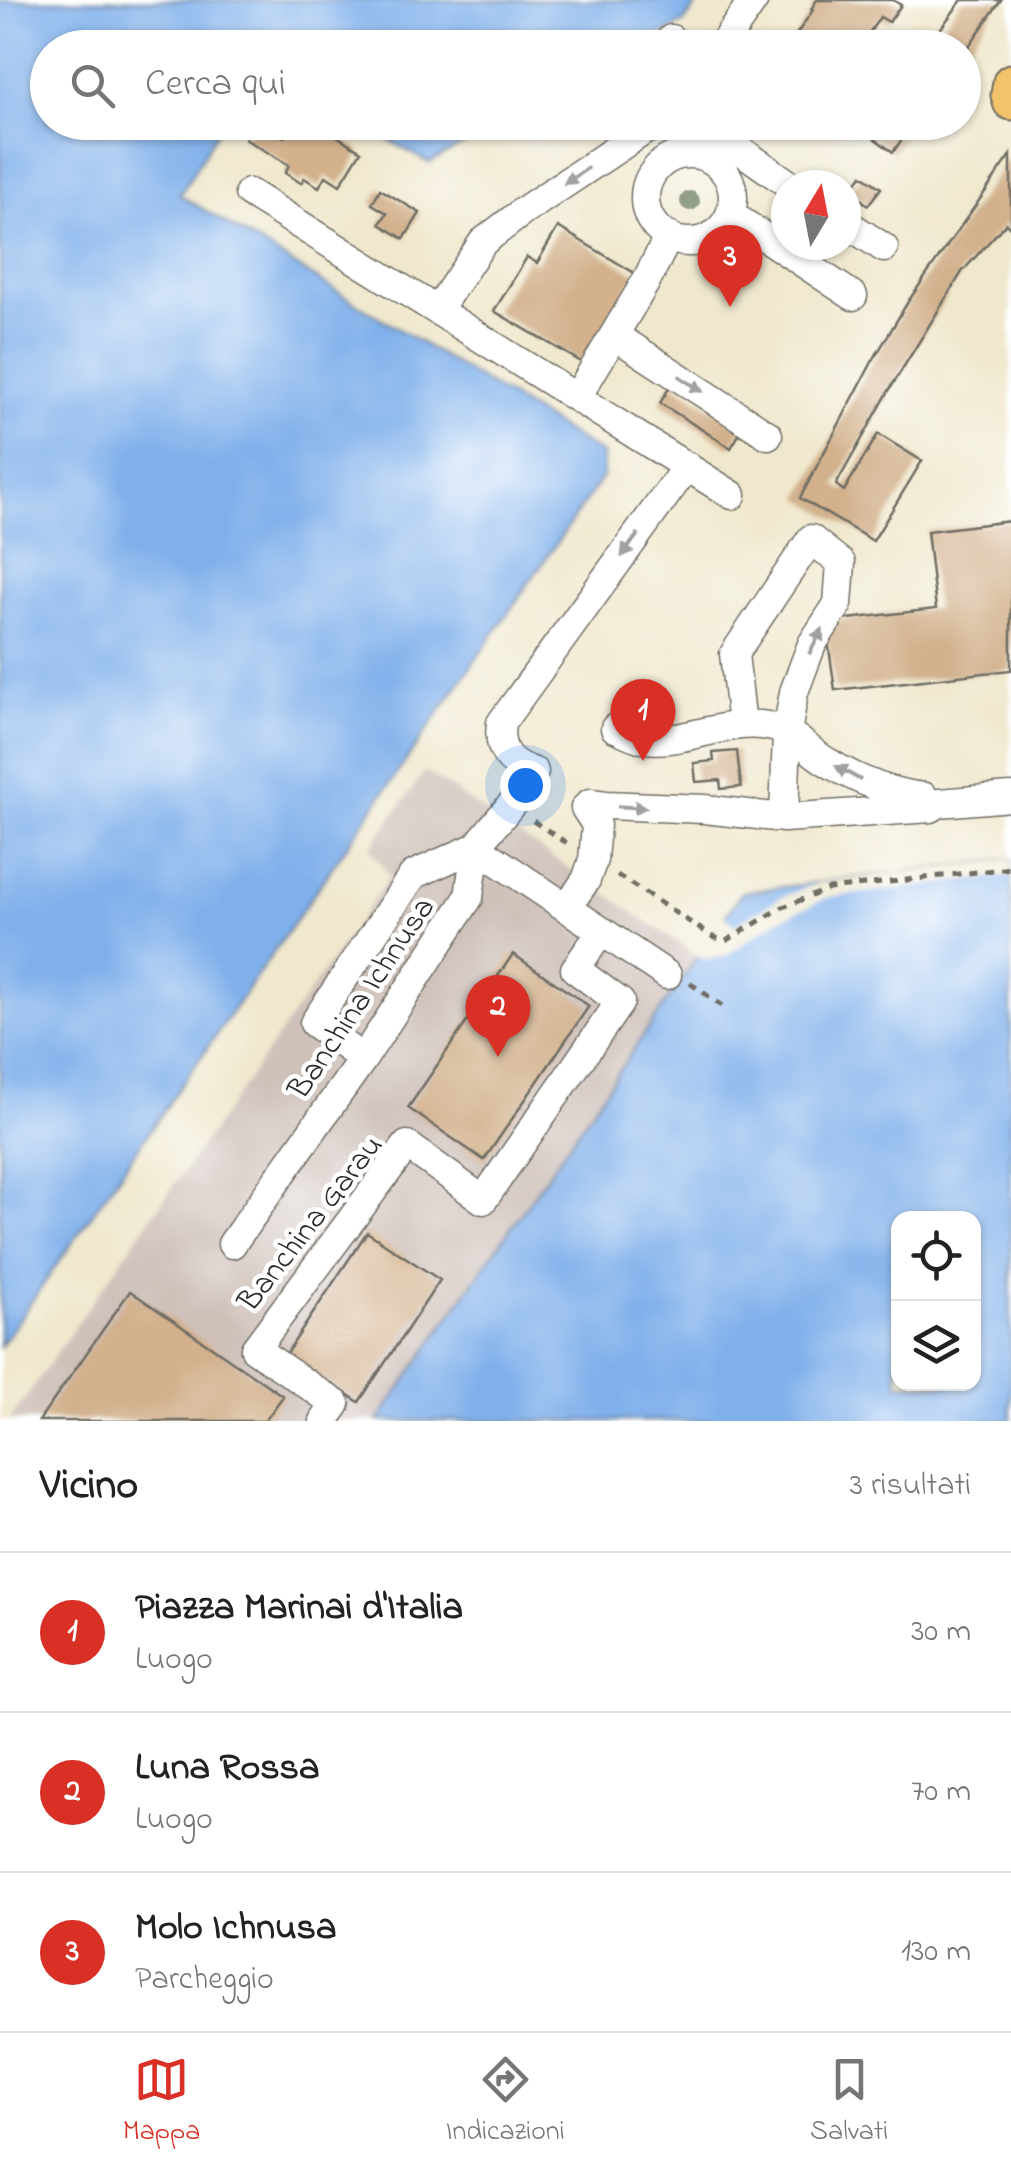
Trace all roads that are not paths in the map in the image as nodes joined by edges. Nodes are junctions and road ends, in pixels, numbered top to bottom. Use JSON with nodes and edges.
{"nodes":[{"id":1,"x":754,"y":0,"type":"edge"},
{"id":2,"x":733,"y":30,"type":"edge"},
{"id":3,"x":1011,"y":82,"type":"edge"},
{"id":4,"x":1011,"y":102,"type":"edge"},
{"id":5,"x":630,"y":140,"type":"edge"},
{"id":6,"x":726,"y":140,"type":"edge"},
{"id":7,"x":626,"y":143,"type":"junction"},
{"id":8,"x":771,"y":172,"type":"edge"},
{"id":9,"x":647,"y":185,"type":"junction"},
{"id":10,"x":249,"y":193,"type":"dead end"},
{"id":11,"x":730,"y":214,"type":"junction"},
{"id":12,"x":861,"y":233,"type":"edge"},
{"id":13,"x":669,"y":236,"type":"junction"},
{"id":14,"x":880,"y":245,"type":"dead end"},
{"id":15,"x":853,"y":296,"type":"dead end"},
{"id":16,"x":438,"y":309,"type":"junction"},
{"id":17,"x":614,"y":334,"type":"junction"},
{"id":18,"x":577,"y":397,"type":"junction"},
{"id":19,"x":768,"y":434,"type":"dead end"},
{"id":20,"x":687,"y":466,"type":"junction"},
{"id":21,"x":726,"y":492,"type":"dead end"},
{"id":22,"x":742,"y":724,"type":"junction"},
{"id":23,"x":614,"y":728,"type":"dead end"},
{"id":24,"x":787,"y":733,"type":"junction"},
{"id":25,"x":1011,"y":797,"type":"edge"},
{"id":26,"x":939,"y":803,"type":"junction"},
{"id":27,"x":784,"y":818,"type":"junction"},
{"id":28,"x":476,"y":846,"type":"junction"},
{"id":29,"x":568,"y":907,"type":"junction"},
{"id":30,"x":602,"y":930,"type":"junction"},
{"id":31,"x":675,"y":977,"type":"road end"},
{"id":32,"x":363,"y":1059,"type":"junction"},
{"id":33,"x":232,"y":1244,"type":"dead end"},
{"id":34,"x":324,"y":1421,"type":"edge"}],
"edges":[{"from":1,"to":2,"type":"lane"},
{"from":3,"to":4,"type":"main road"},
{"from":5,"to":7,"type":"lane"},
{"from":6,"to":8,"type":"lane"},
{"from":7,"to":9,"type":"lane"},
{"from":7,"to":16,"type":"lane","one_way":true},
{"from":9,"to":11,"type":"lane"},
{"from":9,"to":13,"type":"lane"},
{"from":10,"to":16,"type":"lane"},
{"from":11,"to":13,"type":"lane"},
{"from":11,"to":15,"type":"lane"},
{"from":12,"to":14,"type":"lane"},
{"from":13,"to":17,"type":"lane"},
{"from":16,"to":18,"type":"lane"},
{"from":17,"to":18,"type":"lane"},
{"from":17,"to":19,"type":"lane","one_way":true},
{"from":18,"to":20,"type":"lane"},
{"from":20,"to":21,"type":"lane"},
{"from":20,"to":28,"type":"lane","one_way":true},
{"from":22,"to":23,"type":"lane"},
{"from":22,"to":24,"type":"lane"},
{"from":24,"to":22,"type":"lane","one_way":true},
{"from":26,"to":24,"type":"lane","one_way":true},
{"from":24,"to":27,"type":"lane"},
{"from":25,"to":26,"type":"lane"},
{"from":26,"to":27,"type":"lane"},
{"from":29,"to":27,"type":"lane","one_way":true},
{"from":28,"to":29,"type":"lane"},
{"from":28,"to":32,"type":"lane","name":"Banchina Ichnusa"},
{"from":28,"to":32,"type":"lane"},
{"from":29,"to":30,"type":"lane"},
{"from":30,"to":31,"type":"lane"},
{"from":30,"to":34,"type":"lane","name":"Banchina Garau"},
{"from":32,"to":33,"type":"lane","name":"Banchina Ichnusa"}]}
